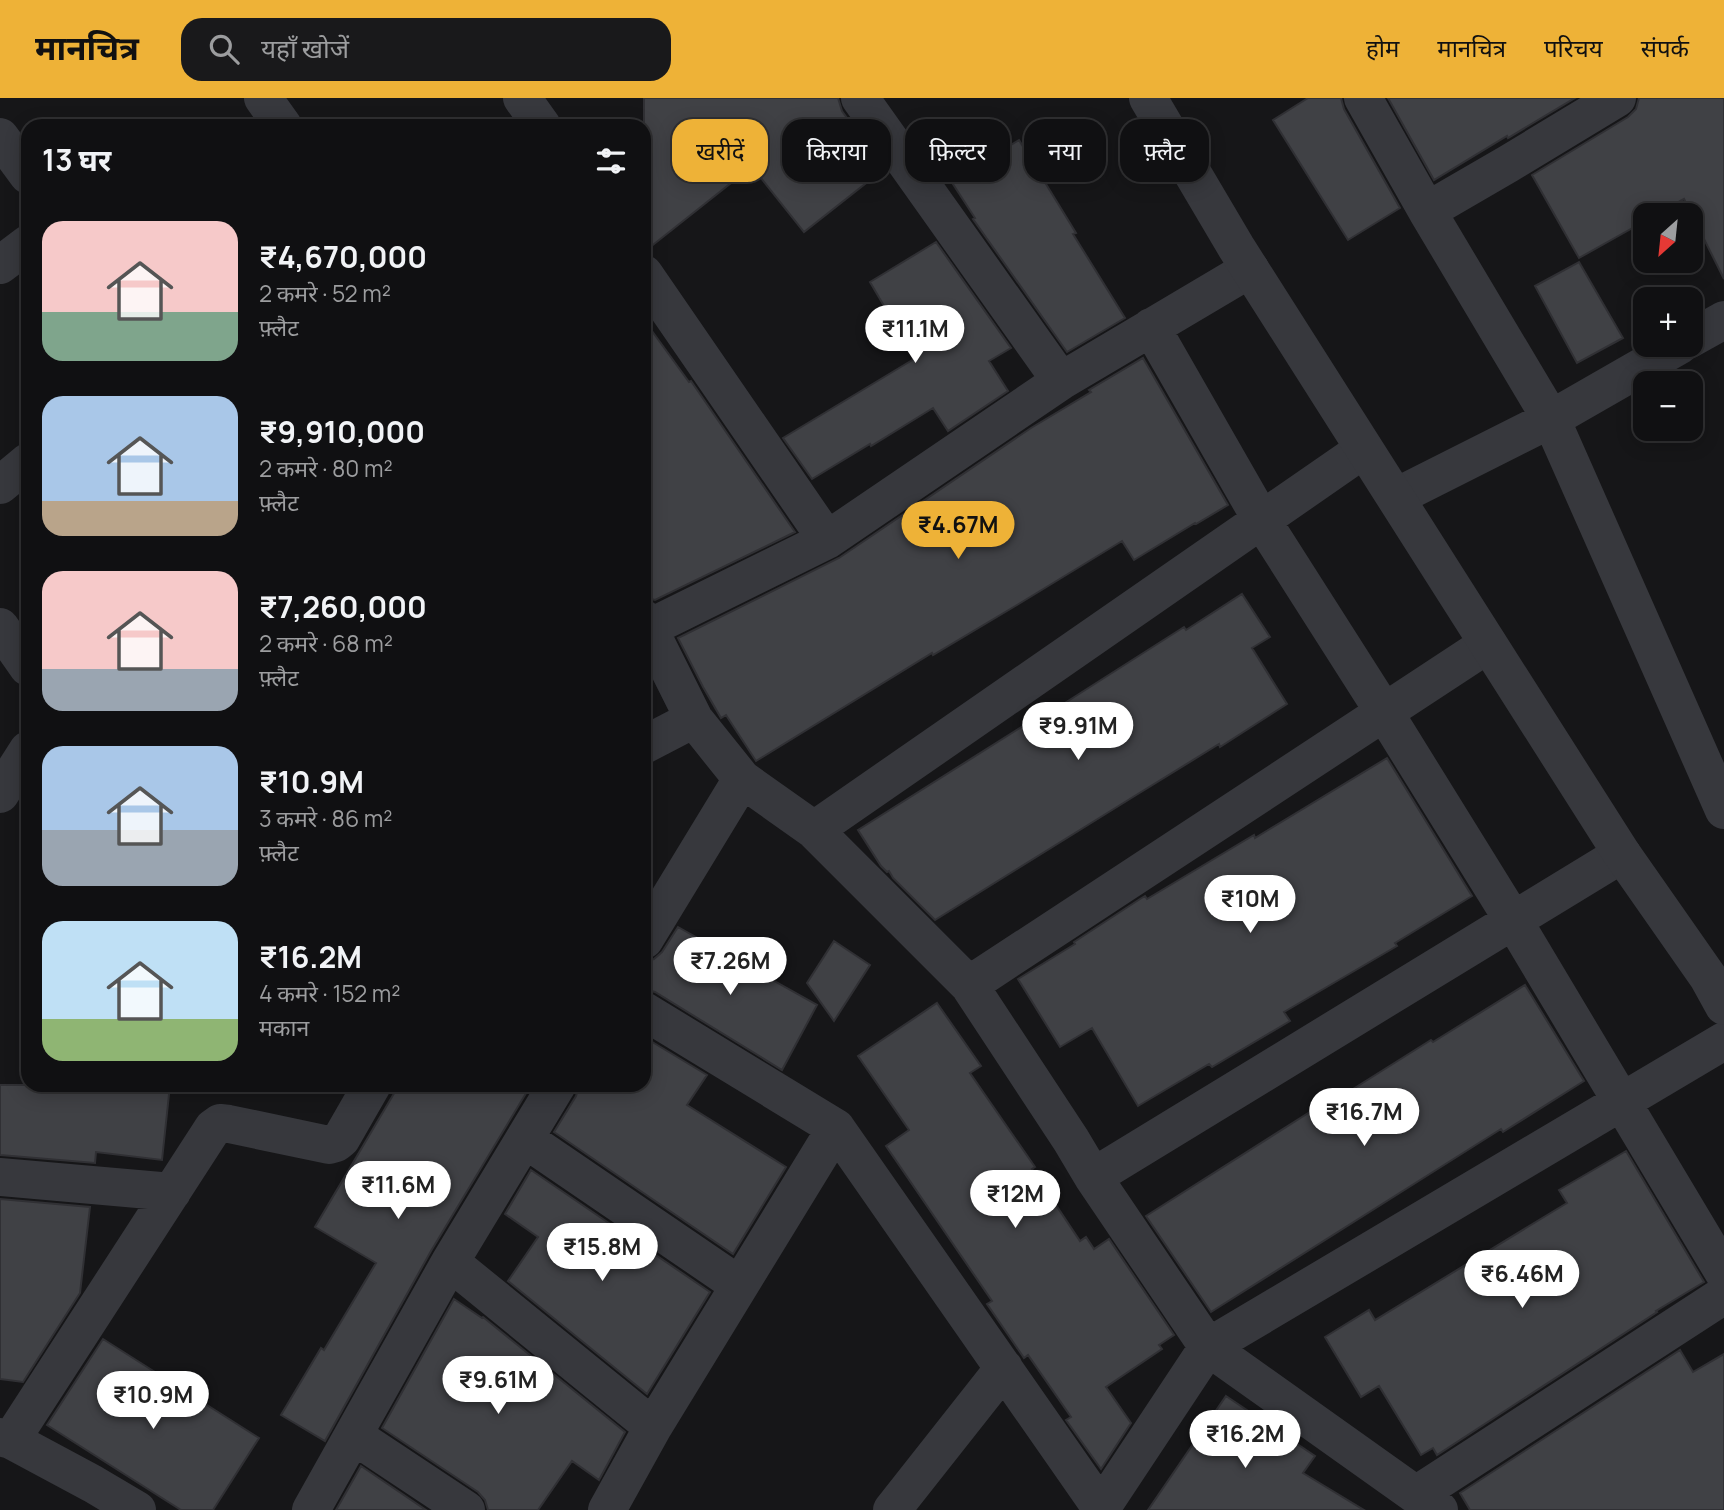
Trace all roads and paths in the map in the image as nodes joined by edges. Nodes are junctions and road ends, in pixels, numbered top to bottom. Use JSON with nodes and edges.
{"nodes":[{"id":1,"x":263,"y":98,"type":"edge"},
{"id":2,"x":522,"y":98,"type":"edge"},
{"id":3,"x":860,"y":98,"type":"edge"},
{"id":4,"x":1148,"y":98,"type":"edge"},
{"id":5,"x":1363,"y":98,"type":"edge"},
{"id":6,"x":1617,"y":98,"type":"edge"},
{"id":7,"x":278,"y":119,"type":"edge"},
{"id":8,"x":537,"y":119,"type":"edge"},
{"id":9,"x":0,"y":137,"type":"edge"},
{"id":10,"x":21,"y":166,"type":"edge"},
{"id":11,"x":1427,"y":211,"type":"junction"},
{"id":12,"x":21,"y":249,"type":"edge"},
{"id":13,"x":0,"y":265,"type":"edge"},
{"id":14,"x":1250,"y":269,"type":"junction"},
{"id":15,"x":651,"y":284,"type":"edge"},
{"id":16,"x":1724,"y":320,"type":"edge"},
{"id":17,"x":1151,"y":327,"type":"junction"},
{"id":18,"x":1703,"y":332,"type":"edge"},
{"id":19,"x":1659,"y":357,"type":"edge"},
{"id":20,"x":1061,"y":381,"type":"junction"},
{"id":21,"x":1551,"y":419,"type":"junction"},
{"id":22,"x":1364,"y":449,"type":"junction"},
{"id":23,"x":21,"y":468,"type":"edge"},
{"id":24,"x":0,"y":485,"type":"edge"},
{"id":25,"x":1396,"y":497,"type":"junction"},
{"id":26,"x":1261,"y":519,"type":"junction"},
{"id":27,"x":827,"y":540,"type":"junction"},
{"id":28,"x":651,"y":621,"type":"edge"},
{"id":29,"x":0,"y":627,"type":"edge"},
{"id":30,"x":651,"y":633,"type":"edge"},
{"id":31,"x":1488,"y":643,"type":"junction"},
{"id":32,"x":21,"y":657,"type":"edge"},
{"id":33,"x":1384,"y":712,"type":"junction"},
{"id":34,"x":694,"y":719,"type":"junction"},
{"id":35,"x":651,"y":741,"type":"edge"},
{"id":36,"x":21,"y":761,"type":"edge"},
{"id":37,"x":742,"y":779,"type":"junction"},
{"id":38,"x":0,"y":794,"type":"edge"},
{"id":39,"x":1724,"y":810,"type":"edge"},
{"id":40,"x":814,"y":830,"type":"junction"},
{"id":41,"x":1622,"y":854,"type":"junction"},
{"id":42,"x":1513,"y":920,"type":"junction"},
{"id":43,"x":651,"y":928,"type":"edge"},
{"id":44,"x":970,"y":985,"type":"junction"},
{"id":45,"x":1719,"y":985,"type":"edge"},
{"id":46,"x":651,"y":1014,"type":"edge"},
{"id":47,"x":1724,"y":1041,"type":"edge"},
{"id":48,"x":368,"y":1092,"type":"edge"},
{"id":49,"x":553,"y":1092,"type":"edge"},
{"id":50,"x":1622,"y":1102,"type":"junction"},
{"id":51,"x":835,"y":1128,"type":"junction"},
{"id":52,"x":525,"y":1139,"type":"junction"},
{"id":53,"x":0,"y":1177,"type":"edge"},
{"id":54,"x":1093,"y":1177,"type":"junction"},
{"id":55,"x":172,"y":1192,"type":"junction"},
{"id":56,"x":450,"y":1262,"type":"junction"},
{"id":57,"x":1724,"y":1273,"type":"edge"},
{"id":58,"x":739,"y":1285,"type":"junction"},
{"id":59,"x":1724,"y":1295,"type":"edge"},
{"id":60,"x":1208,"y":1347,"type":"junction"},
{"id":61,"x":1004,"y":1368,"type":"junction"},
{"id":62,"x":653,"y":1427,"type":"junction"},
{"id":63,"x":353,"y":1435,"type":"junction"},
{"id":64,"x":6,"y":1438,"type":"edge"},
{"id":65,"x":86,"y":1497,"type":"edge"},
{"id":66,"x":1427,"y":1503,"type":"edge"},
{"id":67,"x":1100,"y":1509,"type":"edge"},
{"id":68,"x":137,"y":1510,"type":"edge"},
{"id":69,"x":311,"y":1510,"type":"edge"},
{"id":70,"x":466,"y":1510,"type":"edge"},
{"id":71,"x":607,"y":1510,"type":"edge"},
{"id":72,"x":892,"y":1510,"type":"edge"}],
"edges":[{"from":1,"to":7,"type":"street"},
{"from":2,"to":8,"type":"street"},
{"from":3,"to":20,"type":"street"},
{"from":4,"to":14,"type":"street"},
{"from":5,"to":11,"type":"street"},
{"from":6,"to":11,"type":"street"},
{"from":9,"to":10,"type":"street"},
{"from":11,"to":21,"type":"street"},
{"from":12,"to":13,"type":"street"},
{"from":14,"to":17,"type":"street"},
{"from":14,"to":22,"type":"street"},
{"from":15,"to":27,"type":"street"},
{"from":16,"to":18,"type":"street"},
{"from":17,"to":20,"type":"street"},
{"from":17,"to":26,"type":"street"},
{"from":19,"to":21,"type":"street"},
{"from":20,"to":27,"type":"street"},
{"from":21,"to":25,"type":"street"},
{"from":21,"to":39,"type":"street"},
{"from":22,"to":25,"type":"street"},
{"from":22,"to":26,"type":"street"},
{"from":23,"to":24,"type":"street"},
{"from":25,"to":31,"type":"street"},
{"from":26,"to":33,"type":"street"},
{"from":26,"to":40,"type":"street"},
{"from":27,"to":28,"type":"street"},
{"from":29,"to":32,"type":"street"},
{"from":30,"to":34,"type":"street"},
{"from":31,"to":33,"type":"street"},
{"from":31,"to":41,"type":"street"},
{"from":33,"to":42,"type":"street"},
{"from":33,"to":44,"type":"street"},
{"from":34,"to":35,"type":"street"},
{"from":34,"to":37,"type":"street"},
{"from":36,"to":38,"type":"street"},
{"from":37,"to":40,"type":"street"},
{"from":37,"to":43,"type":"street"},
{"from":40,"to":44,"type":"street"},
{"from":41,"to":42,"type":"street"},
{"from":41,"to":45,"type":"street"},
{"from":42,"to":50,"type":"street"},
{"from":42,"to":54,"type":"street"},
{"from":44,"to":54,"type":"street"},
{"from":46,"to":51,"type":"street"},
{"from":47,"to":50,"type":"street"},
{"from":48,"to":55,"type":"street"},
{"from":49,"to":52,"type":"street"},
{"from":50,"to":57,"type":"street"},
{"from":50,"to":60,"type":"street"},
{"from":51,"to":58,"type":"street"},
{"from":51,"to":61,"type":"street"},
{"from":52,"to":56,"type":"street"},
{"from":52,"to":58,"type":"street"},
{"from":53,"to":55,"type":"street"},
{"from":54,"to":60,"type":"street"},
{"from":55,"to":64,"type":"street"},
{"from":56,"to":62,"type":"street"},
{"from":56,"to":63,"type":"street"},
{"from":58,"to":62,"type":"street"},
{"from":59,"to":66,"type":"street"},
{"from":60,"to":66,"type":"street"},
{"from":60,"to":67,"type":"street"},
{"from":61,"to":67,"type":"street"},
{"from":61,"to":72,"type":"street"},
{"from":62,"to":71,"type":"street"},
{"from":63,"to":69,"type":"street"},
{"from":63,"to":70,"type":"street"},
{"from":64,"to":65,"type":"street"},
{"from":65,"to":68,"type":"street"}]}
